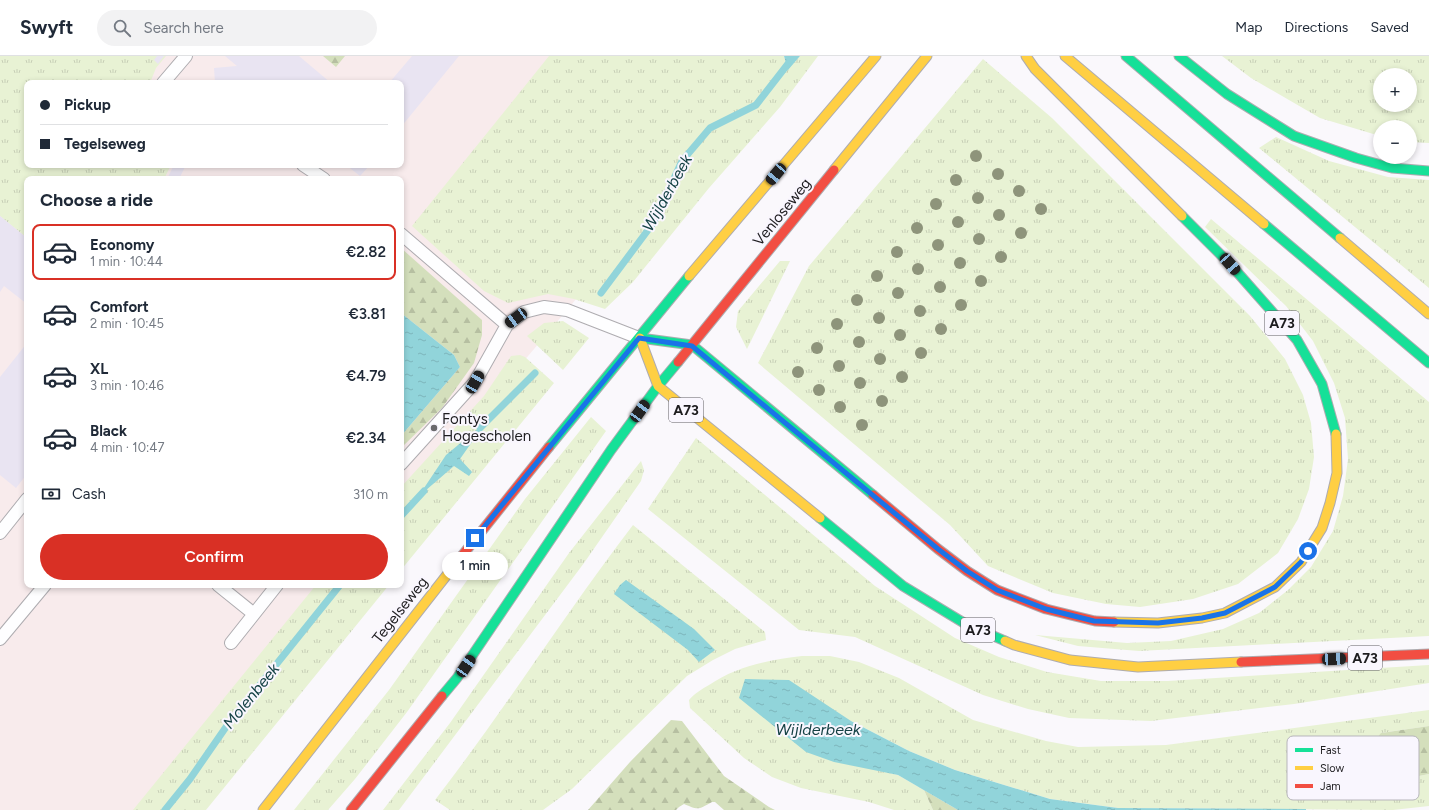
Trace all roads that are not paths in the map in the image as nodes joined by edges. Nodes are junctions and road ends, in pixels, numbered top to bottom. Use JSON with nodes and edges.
{"nodes":[{"id":1,"x":186,"y":56,"type":"edge"},
{"id":2,"x":876,"y":56,"type":"edge"},
{"id":3,"x":927,"y":56,"type":"edge"},
{"id":4,"x":1026,"y":56,"type":"edge"},
{"id":5,"x":1065,"y":56,"type":"edge"},
{"id":6,"x":1126,"y":56,"type":"edge"},
{"id":7,"x":1179,"y":56,"type":"edge"},
{"id":8,"x":166,"y":80,"type":"edge"},
{"id":9,"x":308,"y":168,"type":"edge"},
{"id":10,"x":1429,"y":171,"type":"edge"},
{"id":11,"x":320,"y":176,"type":"edge"},
{"id":12,"x":404,"y":237,"type":"edge"},
{"id":13,"x":1429,"y":314,"type":"edge"},
{"id":14,"x":507,"y":325,"type":"junction"},
{"id":15,"x":639,"y":338,"type":"junction"},
{"id":16,"x":692,"y":346,"type":"junction"},
{"id":17,"x":1429,"y":363,"type":"edge"},
{"id":18,"x":658,"y":386,"type":"junction"},
{"id":19,"x":404,"y":461,"type":"edge"},
{"id":20,"x":24,"y":503,"type":"edge"},
{"id":21,"x":0,"y":534,"type":"edge"},
{"id":22,"x":42,"y":588,"type":"edge"},
{"id":23,"x":222,"y":588,"type":"edge"},
{"id":24,"x":275,"y":588,"type":"edge"},
{"id":25,"x":254,"y":614,"type":"junction"},
{"id":26,"x":0,"y":639,"type":"edge"},
{"id":27,"x":231,"y":643,"type":"dead end"},
{"id":28,"x":1429,"y":654,"type":"edge"},
{"id":29,"x":263,"y":810,"type":"edge"},
{"id":30,"x":351,"y":810,"type":"edge"}],
"edges":[{"from":1,"to":8,"type":"lane"},
{"from":2,"to":15,"type":"main road","name":"Venloseweg"},
{"from":3,"to":16,"type":"main road","name":"Venloseweg"},
{"from":4,"to":16,"type":"main road","number":"A73"},
{"from":5,"to":17,"type":"main road"},
{"from":6,"to":13,"type":"main road"},
{"from":7,"to":10,"type":"main road"},
{"from":9,"to":11,"type":"lane"},
{"from":12,"to":14,"type":"lane"},
{"from":14,"to":15,"type":"lane"},
{"from":14,"to":19,"type":"lane"},
{"from":15,"to":16,"type":"main road"},
{"from":15,"to":18,"type":"main road"},
{"from":15,"to":29,"type":"main road","name":"Tegelseweg"},
{"from":16,"to":18,"type":"main road","name":"Venloseweg"},
{"from":18,"to":28,"type":"main road","number":"A73"},
{"from":18,"to":30,"type":"main road"},
{"from":20,"to":21,"type":"lane"},
{"from":22,"to":26,"type":"lane"},
{"from":23,"to":25,"type":"lane"},
{"from":24,"to":25,"type":"lane"},
{"from":25,"to":27,"type":"lane"}]}
